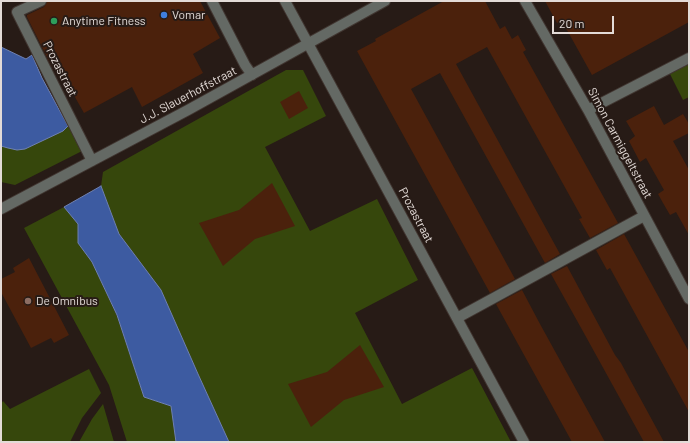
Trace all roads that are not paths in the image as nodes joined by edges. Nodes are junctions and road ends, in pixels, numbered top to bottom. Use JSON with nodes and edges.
{"nodes":[{"id":1,"x":40,"y":1,"type":"edge"},
{"id":2,"x":212,"y":1,"type":"edge"},
{"id":3,"x":285,"y":1,"type":"edge"},
{"id":4,"x":386,"y":1,"type":"edge"},
{"id":5,"x":525,"y":1,"type":"edge"},
{"id":6,"x":309,"y":43,"type":"junction"},
{"id":7,"x":689,"y":58,"type":"edge"},
{"id":8,"x":252,"y":75,"type":"junction"},
{"id":9,"x":588,"y":110,"type":"junction"},
{"id":10,"x":92,"y":161,"type":"junction"},
{"id":11,"x":1,"y":209,"type":"edge"},
{"id":12,"x":644,"y":216,"type":"junction"},
{"id":13,"x":689,"y":299,"type":"edge"},
{"id":14,"x":457,"y":318,"type":"junction"},
{"id":15,"x":524,"y":442,"type":"edge"}],
"edges":[{"from":1,"to":10,"type":"street","name":"Prozastraat"},
{"from":2,"to":8,"type":"street"},
{"from":3,"to":6,"type":"street","name":"Prozastraat"},
{"from":4,"to":6,"type":"street","name":"J.J. Slauerhoffstraat"},
{"from":5,"to":9,"type":"street","name":"Simon Carmiggeltstraat"},
{"from":6,"to":8,"type":"street","name":"J.J. Slauerhoffstraat"},
{"from":6,"to":14,"type":"street","name":"Prozastraat"},
{"from":7,"to":9,"type":"street"},
{"from":8,"to":10,"type":"street","name":"J.J. Slauerhoffstraat"},
{"from":9,"to":12,"type":"street","name":"Simon Carmiggeltstraat"},
{"from":10,"to":11,"type":"street","name":"J.J. Slauerhoffstraat"},
{"from":12,"to":13,"type":"street","name":"Simon Carmiggeltstraat"},
{"from":12,"to":14,"type":"street"},
{"from":14,"to":15,"type":"street","name":"Prozastraat"}]}
